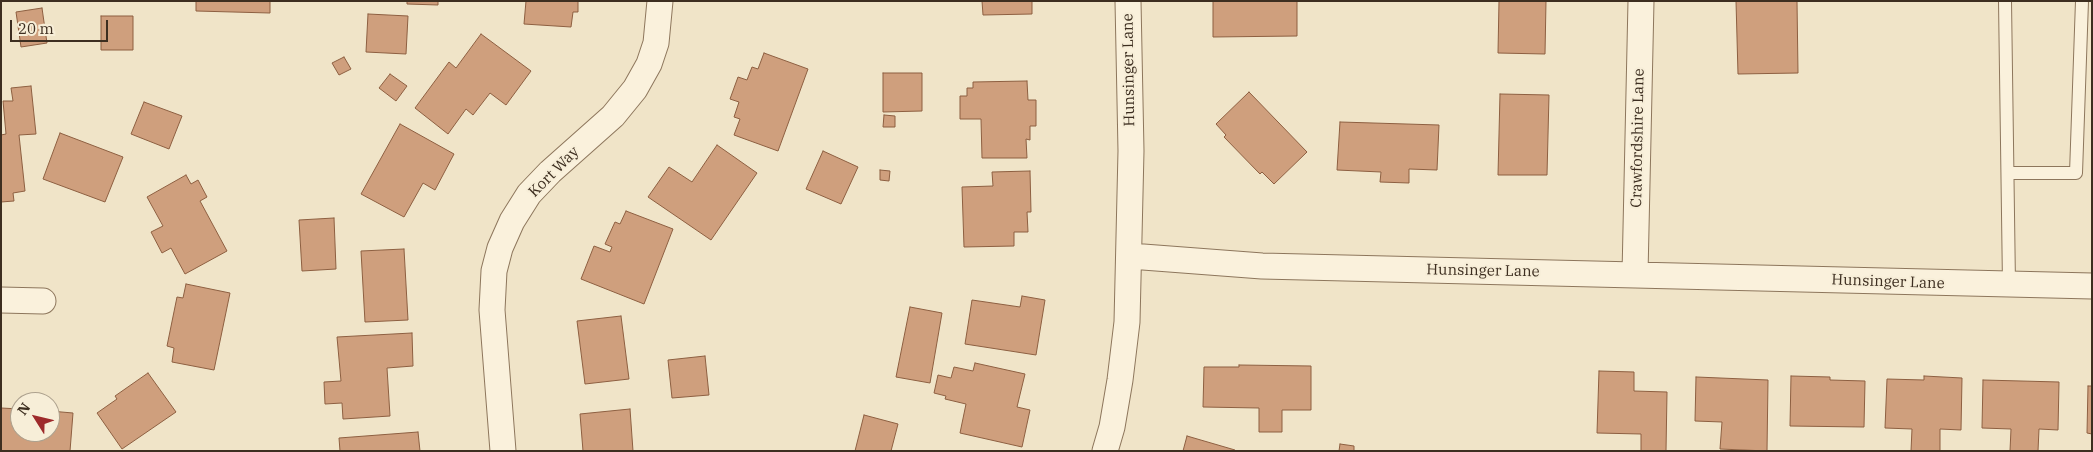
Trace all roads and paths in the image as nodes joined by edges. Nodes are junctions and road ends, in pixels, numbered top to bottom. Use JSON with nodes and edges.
{"nodes":[{"id":1,"x":660,"y":1,"type":"edge"},
{"id":2,"x":1128,"y":1,"type":"edge"},
{"id":3,"x":1641,"y":1,"type":"edge"},
{"id":4,"x":2005,"y":1,"type":"edge"},
{"id":5,"x":2082,"y":1,"type":"edge"},
{"id":6,"x":2008,"y":174,"type":"junction"},
{"id":7,"x":1130,"y":256,"type":"junction"},
{"id":8,"x":1635,"y":274,"type":"junction"},
{"id":9,"x":2009,"y":285,"type":"junction"},
{"id":10,"x":2092,"y":286,"type":"edge"},
{"id":11,"x":1,"y":300,"type":"edge"},
{"id":12,"x":43,"y":301,"type":"dead end"},
{"id":13,"x":503,"y":451,"type":"edge"},
{"id":14,"x":1105,"y":451,"type":"edge"}],
"edges":[{"from":1,"to":13,"type":"street","name":"Kort Way"},
{"from":2,"to":7,"type":"street","name":"Hunsinger Lane"},
{"from":3,"to":8,"type":"street","name":"Crawfordshire Lane"},
{"from":4,"to":6,"type":"lane"},
{"from":5,"to":6,"type":"lane"},
{"from":6,"to":9,"type":"lane"},
{"from":7,"to":8,"type":"street","name":"Hunsinger Lane"},
{"from":7,"to":14,"type":"street"},
{"from":8,"to":9,"type":"street","name":"Hunsinger Lane"},
{"from":9,"to":10,"type":"street","name":"Hunsinger Lane"},
{"from":11,"to":12,"type":"street"}]}
